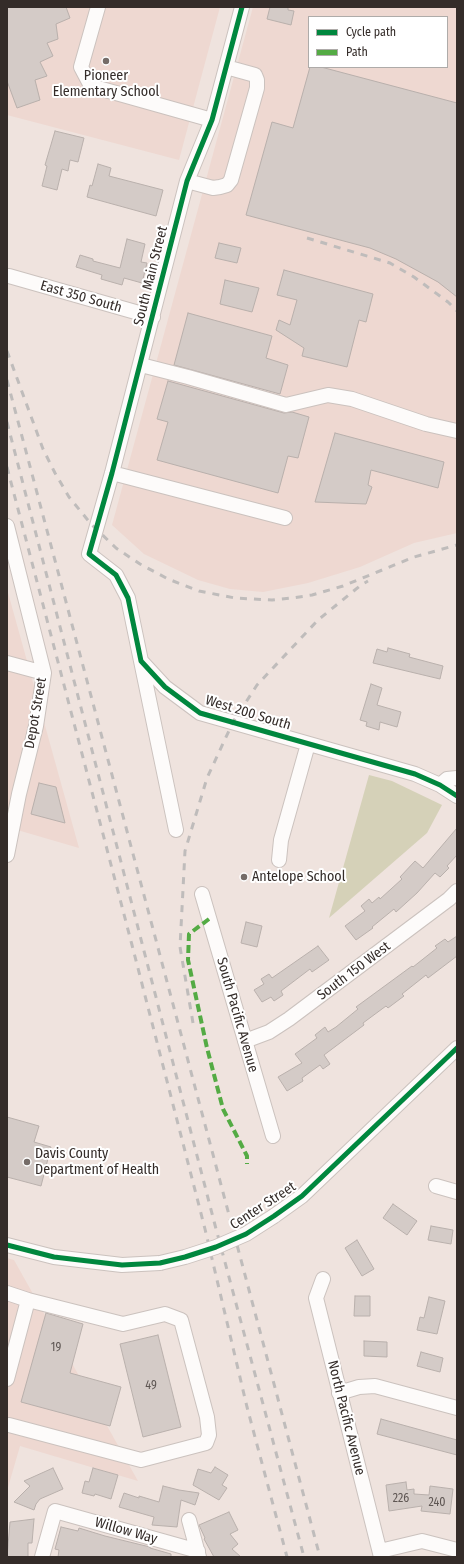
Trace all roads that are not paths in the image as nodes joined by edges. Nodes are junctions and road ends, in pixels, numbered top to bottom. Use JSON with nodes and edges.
{"nodes":[{"id":1,"x":98,"y":7,"type":"edge"},
{"id":2,"x":242,"y":7,"type":"edge"},
{"id":3,"x":226,"y":66,"type":"junction"},
{"id":4,"x":212,"y":120,"type":"junction"},
{"id":5,"x":187,"y":181,"type":"junction"},
{"id":6,"x":8,"y":276,"type":"dead end"},
{"id":7,"x":153,"y":317,"type":"junction"},
{"id":8,"x":141,"y":365,"type":"junction"},
{"id":9,"x":457,"y":431,"type":"edge"},
{"id":10,"x":112,"y":473,"type":"junction"},
{"id":11,"x":285,"y":518,"type":"dead end"},
{"id":12,"x":7,"y":526,"type":"edge"},
{"id":13,"x":89,"y":554,"type":"joint"},
{"id":14,"x":141,"y":660,"type":"junction"},
{"id":15,"x":7,"y":663,"type":"edge"},
{"id":16,"x":44,"y":673,"type":"junction"},
{"id":17,"x":308,"y":744,"type":"junction"},
{"id":18,"x":457,"y":778,"type":"edge"},
{"id":19,"x":440,"y":785,"type":"junction"},
{"id":20,"x":457,"y":796,"type":"edge"},
{"id":21,"x":176,"y":830,"type":"dead end"},
{"id":22,"x":7,"y":855,"type":"edge"},
{"id":23,"x":279,"y":860,"type":"dead end"},
{"id":24,"x":457,"y":891,"type":"edge"},
{"id":25,"x":202,"y":894,"type":"dead end"},
{"id":26,"x":245,"y":1041,"type":"junction"},
{"id":27,"x":457,"y":1048,"type":"edge"},
{"id":28,"x":273,"y":1136,"type":"dead end"},
{"id":29,"x":436,"y":1186,"type":"dead end"},
{"id":30,"x":457,"y":1192,"type":"edge"},
{"id":31,"x":7,"y":1245,"type":"edge"},
{"id":32,"x":323,"y":1278,"type":"dead end"},
{"id":33,"x":7,"y":1293,"type":"edge"},
{"id":34,"x":28,"y":1300,"type":"junction"},
{"id":35,"x":7,"y":1379,"type":"edge"},
{"id":36,"x":339,"y":1393,"type":"junction"},
{"id":37,"x":457,"y":1408,"type":"edge"},
{"id":38,"x":8,"y":1427,"type":"edge"},
{"id":39,"x":189,"y":1520,"type":"dead end"},
{"id":40,"x":457,"y":1550,"type":"edge"},
{"id":41,"x":199,"y":1554,"type":"edge"},
{"id":42,"x":381,"y":1554,"type":"edge"},
{"id":43,"x":42,"y":1557,"type":"edge"}],
"edges":[{"from":1,"to":4,"type":"street"},
{"from":2,"to":3,"type":"street","name":"South Main Street"},
{"from":3,"to":4,"type":"street","name":"South Main Street"},
{"from":3,"to":5,"type":"street"},
{"from":4,"to":5,"type":"street","name":"South Main Street"},
{"from":5,"to":7,"type":"street","name":"South Main Street"},
{"from":6,"to":7,"type":"street","name":"East 350 South"},
{"from":7,"to":8,"type":"street","name":"South Main Street"},
{"from":8,"to":9,"type":"street"},
{"from":8,"to":10,"type":"street","name":"South Main Street"},
{"from":10,"to":11,"type":"street"},
{"from":10,"to":13,"type":"street","name":"South Main Street"},
{"from":12,"to":16,"type":"street","name":"Depot Street"},
{"from":13,"to":14,"type":"street","name":"West 200 South"},
{"from":14,"to":17,"type":"street","name":"West 200 South"},
{"from":14,"to":21,"type":"street"},
{"from":15,"to":16,"type":"street"},
{"from":16,"to":22,"type":"street","name":"Depot Street"},
{"from":17,"to":19,"type":"street","name":"West 200 South"},
{"from":17,"to":23,"type":"street"},
{"from":18,"to":19,"type":"street"},
{"from":19,"to":20,"type":"street","name":"West 200 South"},
{"from":24,"to":26,"type":"street","name":"South 150 West"},
{"from":25,"to":26,"type":"street","name":"South Pacific Avenue"},
{"from":26,"to":28,"type":"street","name":"South Pacific Avenue"},
{"from":27,"to":31,"type":"street","name":"Center Street","bridge":true},
{"from":29,"to":30,"type":"street"},
{"from":32,"to":36,"type":"street","name":"North Pacific Avenue"},
{"from":33,"to":34,"type":"street"},
{"from":34,"to":35,"type":"street"},
{"from":34,"to":38,"type":"street"},
{"from":36,"to":37,"type":"street"},
{"from":36,"to":42,"type":"street","name":"North Pacific Avenue"},
{"from":39,"to":41,"type":"street"},
{"from":40,"to":42,"type":"street"},
{"from":41,"to":43,"type":"street","name":"Willow Way"}]}
